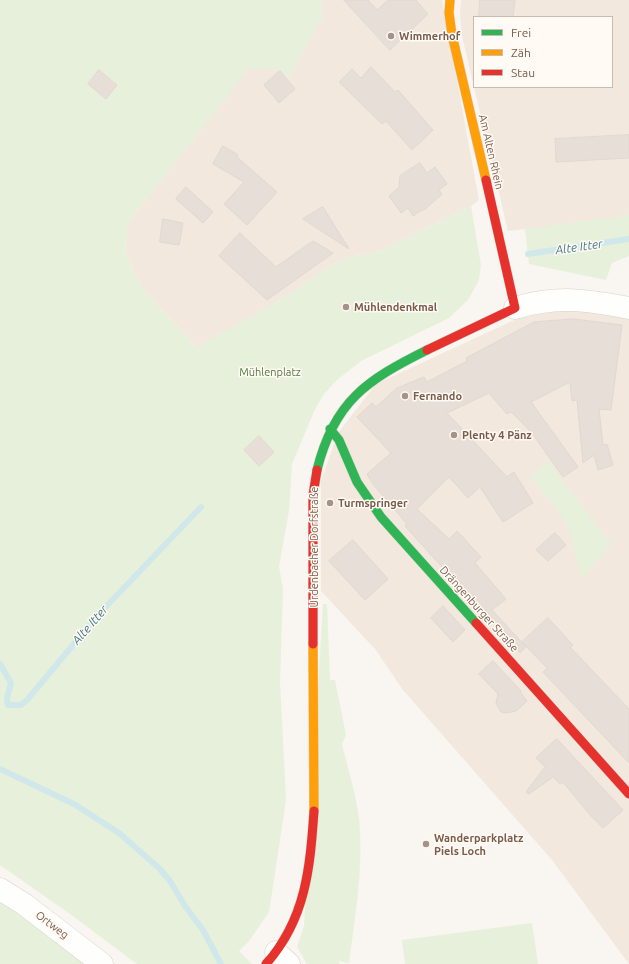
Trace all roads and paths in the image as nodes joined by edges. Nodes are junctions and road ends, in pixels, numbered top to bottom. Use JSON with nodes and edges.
{"nodes":[{"id":1,"x":450,"y":0,"type":"edge"},
{"id":2,"x":515,"y":308,"type":"junction"},
{"id":3,"x":629,"y":308,"type":"edge"},
{"id":4,"x":330,"y":429,"type":"junction"},
{"id":5,"x":629,"y":794,"type":"edge"},
{"id":6,"x":0,"y":889,"type":"edge"},
{"id":7,"x":277,"y":960,"type":"edge"},
{"id":8,"x":102,"y":964,"type":"edge"}],
"edges":[{"from":1,"to":2,"type":"street","name":"Am Alten Rhein"},
{"from":2,"to":3,"type":"street","name":"Urdenbacher Dorfstraße"},
{"from":2,"to":4,"type":"street","name":"Urdenbacher Dorfstraße"},
{"from":4,"to":5,"type":"street","name":"Drängenburger Straße"},
{"from":4,"to":7,"type":"street","name":"Urdenbacher Dorfstraße"},
{"from":6,"to":8,"type":"street","name":"Ortweg"}]}
